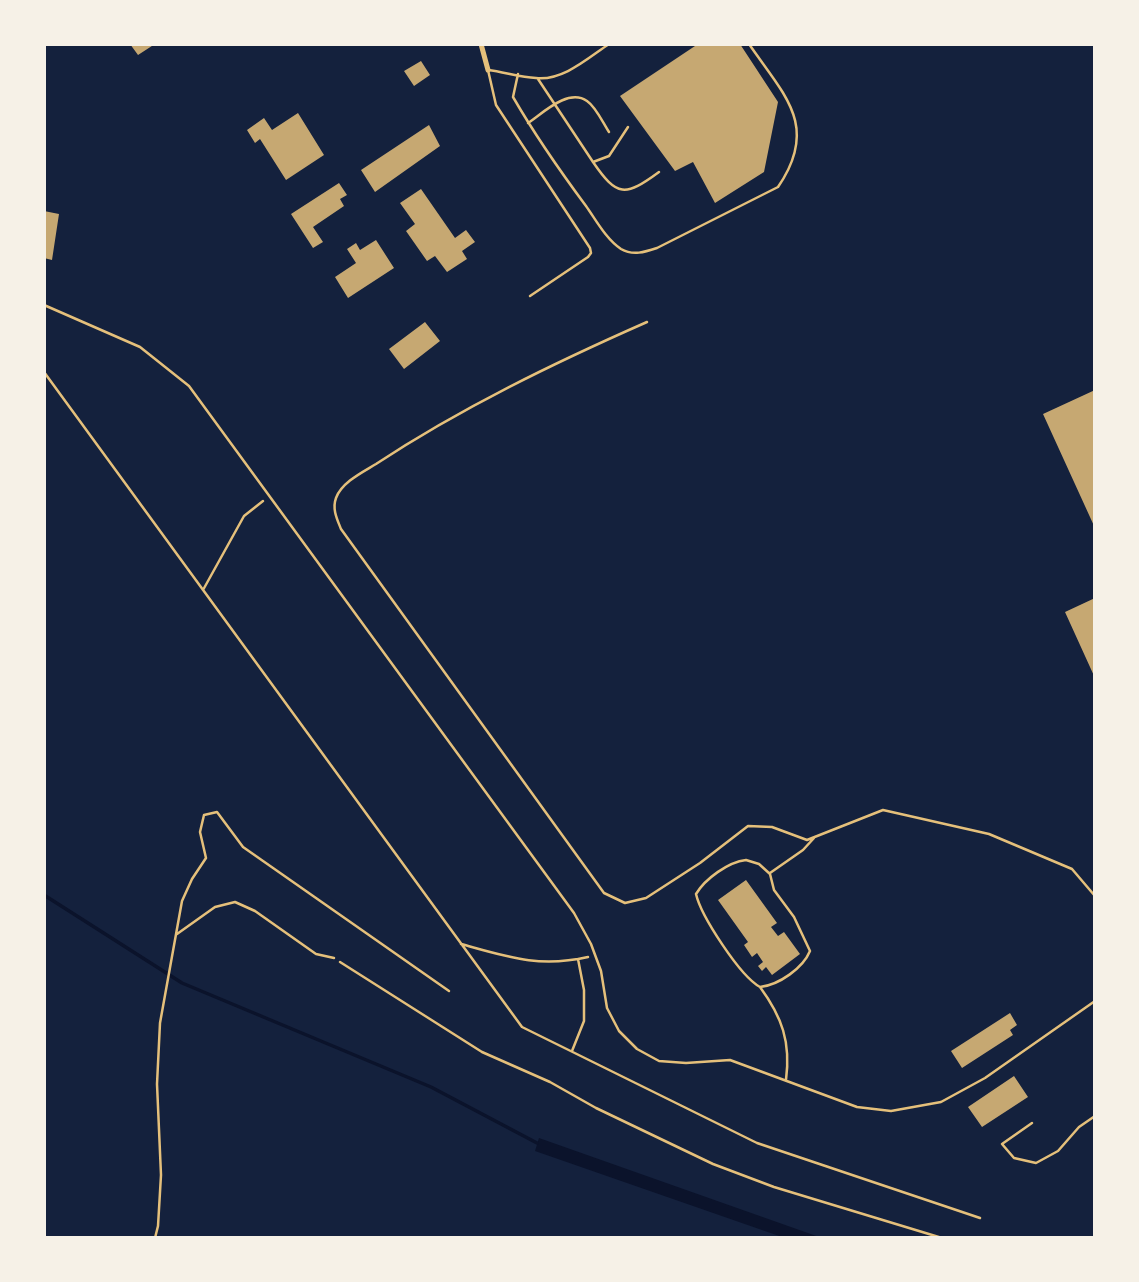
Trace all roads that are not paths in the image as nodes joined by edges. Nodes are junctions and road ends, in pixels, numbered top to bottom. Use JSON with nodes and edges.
{"nodes":[{"id":1,"x":481,"y":44,"type":"edge"},
{"id":2,"x":609,"y":44,"type":"edge"},
{"id":3,"x":750,"y":44,"type":"edge"},
{"id":4,"x":488,"y":70,"type":"junction"},
{"id":5,"x":518,"y":74,"type":"junction"},
{"id":6,"x":538,"y":79,"type":"junction"},
{"id":7,"x":555,"y":105,"type":"junction"},
{"id":8,"x":528,"y":123,"type":"junction"},
{"id":9,"x":628,"y":127,"type":"dead end"},
{"id":10,"x":609,"y":132,"type":"dead end"},
{"id":11,"x":593,"y":162,"type":"junction"},
{"id":12,"x":659,"y":172,"type":"dead end"},
{"id":13,"x":530,"y":296,"type":"dead end"},
{"id":14,"x":44,"y":305,"type":"edge"},
{"id":15,"x":646,"y":322,"type":"dead end"},
{"id":16,"x":816,"y":836,"type":"junction"},
{"id":17,"x":770,"y":874,"type":"junction"},
{"id":18,"x":1095,"y":896,"type":"edge"},
{"id":19,"x":177,"y":934,"type":"junction"},
{"id":20,"x":334,"y":958,"type":"road end"},
{"id":21,"x":760,"y":987,"type":"junction"},
{"id":22,"x":449,"y":991,"type":"dead end"},
{"id":23,"x":1095,"y":1000,"type":"edge"},
{"id":24,"x":786,"y":1080,"type":"junction"},
{"id":25,"x":1095,"y":1116,"type":"edge"},
{"id":26,"x":1032,"y":1123,"type":"dead end"},
{"id":27,"x":155,"y":1238,"type":"edge"}],
"edges":[{"from":1,"to":4,"type":"street"},
{"from":2,"to":6,"type":"lane"},
{"from":3,"to":8,"type":"lane"},
{"from":4,"to":5,"type":"lane"},
{"from":4,"to":13,"type":"lane"},
{"from":5,"to":6,"type":"lane"},
{"from":5,"to":8,"type":"lane"},
{"from":6,"to":7,"type":"lane"},
{"from":7,"to":8,"type":"lane"},
{"from":7,"to":10,"type":"lane"},
{"from":7,"to":11,"type":"lane"},
{"from":9,"to":11,"type":"lane"},
{"from":11,"to":12,"type":"lane"},
{"from":14,"to":24,"type":"lane"},
{"from":15,"to":16,"type":"lane"},
{"from":16,"to":17,"type":"lane"},
{"from":16,"to":18,"type":"lane"},
{"from":17,"to":21,"type":"lane"},
{"from":17,"to":21,"type":"lane"},
{"from":19,"to":20,"type":"lane"},
{"from":19,"to":22,"type":"lane"},
{"from":19,"to":27,"type":"lane"},
{"from":21,"to":24,"type":"lane"},
{"from":23,"to":24,"type":"lane"},
{"from":25,"to":26,"type":"lane"}]}
